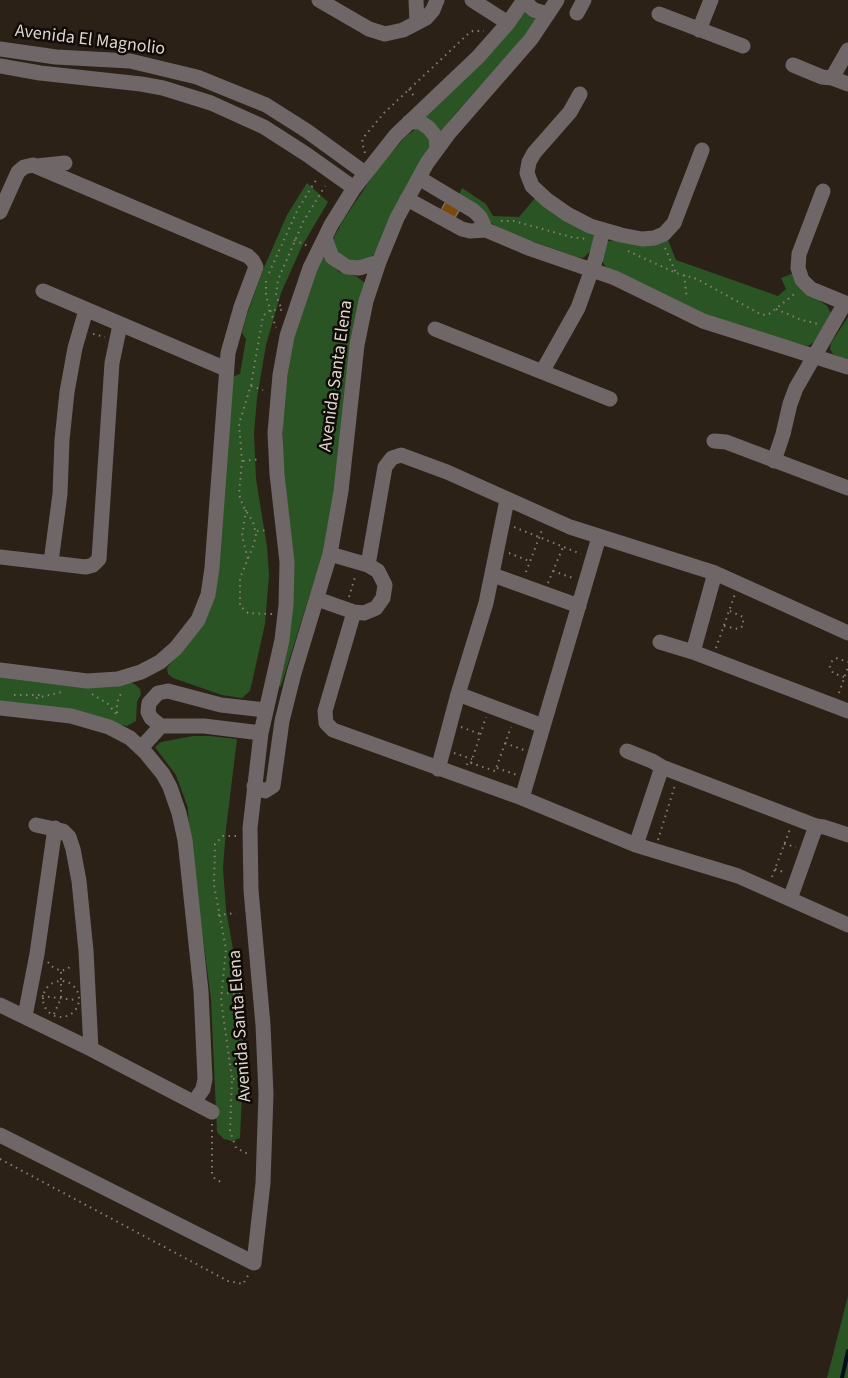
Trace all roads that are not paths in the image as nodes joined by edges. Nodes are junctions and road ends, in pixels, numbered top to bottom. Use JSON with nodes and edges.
{"nodes":[{"id":1,"x":319,"y":0,"type":"edge"},
{"id":2,"x":416,"y":0,"type":"edge"},
{"id":3,"x":437,"y":0,"type":"edge"},
{"id":4,"x":472,"y":0,"type":"edge"},
{"id":5,"x":524,"y":0,"type":"edge"},
{"id":6,"x":557,"y":0,"type":"edge"},
{"id":7,"x":711,"y":0,"type":"edge"},
{"id":8,"x":548,"y":14,"type":"junction"},
{"id":9,"x":659,"y":14,"type":"dead end"},
{"id":10,"x":417,"y":22,"type":"junction"},
{"id":11,"x":508,"y":23,"type":"junction"},
{"id":12,"x":699,"y":30,"type":"junction"},
{"id":13,"x":743,"y":46,"type":"dead end"},
{"id":14,"x":0,"y":49,"type":"edge"},
{"id":15,"x":848,"y":50,"type":"edge"},
{"id":16,"x":98,"y":59,"type":"junction"},
{"id":17,"x":117,"y":60,"type":"junction"},
{"id":18,"x":793,"y":65,"type":"dead end"},
{"id":19,"x":0,"y":66,"type":"edge"},
{"id":20,"x":832,"y":78,"type":"junction"},
{"id":21,"x":96,"y":79,"type":"junction"},
{"id":22,"x":114,"y":80,"type":"junction"},
{"id":23,"x":848,"y":84,"type":"edge"},
{"id":24,"x":580,"y":94,"type":"dead end"},
{"id":25,"x":409,"y":122,"type":"junction"},
{"id":26,"x":437,"y":149,"type":"junction"},
{"id":27,"x":702,"y":150,"type":"dead end"},
{"id":28,"x":65,"y":163,"type":"dead end"},
{"id":29,"x":37,"y":166,"type":"junction"},
{"id":30,"x":365,"y":173,"type":"junction"},
{"id":31,"x":419,"y":178,"type":"junction"},
{"id":32,"x":354,"y":188,"type":"junction"},
{"id":33,"x":823,"y":190,"type":"dead end"},
{"id":34,"x":407,"y":199,"type":"junction"},
{"id":35,"x":0,"y":212,"type":"edge"},
{"id":36,"x":486,"y":230,"type":"junction"},
{"id":37,"x":602,"y":235,"type":"junction"},
{"id":38,"x":325,"y":238,"type":"junction"},
{"id":39,"x":379,"y":262,"type":"junction"},
{"id":40,"x":591,"y":269,"type":"junction"},
{"id":41,"x":43,"y":291,"type":"dead end"},
{"id":42,"x":846,"y":303,"type":"edge"},
{"id":43,"x":86,"y":310,"type":"junction"},
{"id":44,"x":435,"y":329,"type":"dead end"},
{"id":45,"x":118,"y":331,"type":"junction"},
{"id":46,"x":816,"y":356,"type":"junction"},
{"id":47,"x":848,"y":367,"type":"edge"},
{"id":48,"x":226,"y":369,"type":"junction"},
{"id":49,"x":542,"y":372,"type":"junction"},
{"id":50,"x":610,"y":399,"type":"dead end"},
{"id":51,"x":714,"y":441,"type":"dead end"},
{"id":52,"x":774,"y":461,"type":"junction"},
{"id":53,"x":848,"y":488,"type":"edge"},
{"id":54,"x":507,"y":500,"type":"junction"},
{"id":55,"x":599,"y":537,"type":"junction"},
{"id":56,"x":330,"y":555,"type":"junction"},
{"id":57,"x":0,"y":557,"type":"edge"},
{"id":58,"x":51,"y":562,"type":"junction"},
{"id":59,"x":364,"y":564,"type":"junction"},
{"id":60,"x":715,"y":573,"type":"junction"},
{"id":61,"x":493,"y":574,"type":"junction"},
{"id":62,"x":317,"y":599,"type":"junction"},
{"id":63,"x":579,"y":606,"type":"junction"},
{"id":64,"x":350,"y":610,"type":"junction"},
{"id":65,"x":848,"y":633,"type":"edge"},
{"id":66,"x":660,"y":642,"type":"dead end"},
{"id":67,"x":693,"y":652,"type":"junction"},
{"id":68,"x":0,"y":670,"type":"edge"},
{"id":69,"x":141,"y":671,"type":"junction"},
{"id":70,"x":159,"y":693,"type":"junction"},
{"id":71,"x":458,"y":694,"type":"junction"},
{"id":72,"x":5,"y":702,"type":"edge"},
{"id":73,"x":841,"y":709,"type":"edge"},
{"id":74,"x":266,"y":710,"type":"junction"},
{"id":75,"x":156,"y":722,"type":"junction"},
{"id":76,"x":543,"y":726,"type":"junction"},
{"id":77,"x":261,"y":733,"type":"junction"},
{"id":78,"x":132,"y":740,"type":"junction"},
{"id":79,"x":627,"y":751,"type":"dead end"},
{"id":80,"x":662,"y":767,"type":"junction"},
{"id":81,"x":438,"y":769,"type":"junction"},
{"id":82,"x":254,"y":786,"type":"junction"},
{"id":83,"x":522,"y":798,"type":"junction"},
{"id":84,"x":36,"y":825,"type":"dead end"},
{"id":85,"x":816,"y":826,"type":"junction"},
{"id":86,"x":55,"y":828,"type":"junction"},
{"id":87,"x":848,"y":836,"type":"edge"},
{"id":88,"x":636,"y":845,"type":"junction"},
{"id":89,"x":790,"y":899,"type":"junction"},
{"id":90,"x":848,"y":925,"type":"edge"},
{"id":91,"x":0,"y":1005,"type":"edge"},
{"id":92,"x":25,"y":1016,"type":"junction"},
{"id":93,"x":92,"y":1049,"type":"junction"},
{"id":94,"x":194,"y":1102,"type":"junction"},
{"id":95,"x":212,"y":1112,"type":"road end"},
{"id":96,"x":0,"y":1135,"type":"edge"}],
"edges":[{"from":1,"to":10,"type":"street"},
{"from":2,"to":10,"type":"street"},
{"from":3,"to":10,"type":"street"},
{"from":4,"to":11,"type":"street"},
{"from":5,"to":8,"type":"street"},
{"from":5,"to":11,"type":"street","name":"Avenida Santa Elena"},
{"from":6,"to":8,"type":"street","name":"Avenida Santa Elena"},
{"from":7,"to":12,"type":"street"},
{"from":8,"to":26,"type":"street","name":"Avenida Santa Elena"},
{"from":9,"to":12,"type":"street"},
{"from":11,"to":25,"type":"street","name":"Avenida Santa Elena"},
{"from":12,"to":13,"type":"street"},
{"from":14,"to":16,"type":"street","name":"Avenida El Magnolio"},
{"from":15,"to":20,"type":"street"},
{"from":16,"to":17,"type":"street","name":"Avenida El Magnolio"},
{"from":16,"to":21,"type":"street"},
{"from":17,"to":22,"type":"street"},
{"from":17,"to":30,"type":"street","name":"Avenida El Magnolio"},
{"from":18,"to":20,"type":"street"},
{"from":19,"to":21,"type":"street","name":"Avenida El Magnolio"},
{"from":20,"to":23,"type":"street"},
{"from":21,"to":22,"type":"street","name":"Avenida El Magnolio"},
{"from":22,"to":32,"type":"street","name":"Avenida El Magnolio"},
{"from":24,"to":37,"type":"street"},
{"from":25,"to":26,"type":"street"},
{"from":25,"to":30,"type":"street","name":"Avenida Santa Elena"},
{"from":26,"to":31,"type":"street","name":"Avenida Santa Elena"},
{"from":27,"to":37,"type":"street"},
{"from":28,"to":29,"type":"street"},
{"from":29,"to":35,"type":"street"},
{"from":29,"to":48,"type":"street"},
{"from":30,"to":32,"type":"street","name":"Avenida Santa Elena"},
{"from":31,"to":34,"type":"street","name":"Avenida Santa Elena"},
{"from":31,"to":36,"type":"street"},
{"from":32,"to":38,"type":"street","name":"Avenida Santa Elena"},
{"from":33,"to":42,"type":"street"},
{"from":34,"to":36,"type":"street"},
{"from":34,"to":39,"type":"street","name":"Avenida Santa Elena"},
{"from":36,"to":40,"type":"street"},
{"from":37,"to":40,"type":"street"},
{"from":38,"to":39,"type":"street"},
{"from":38,"to":74,"type":"street","name":"Avenida Santa Elena"},
{"from":39,"to":56,"type":"street","name":"Avenida Santa Elena"},
{"from":40,"to":46,"type":"street"},
{"from":40,"to":49,"type":"street"},
{"from":41,"to":43,"type":"street"},
{"from":42,"to":46,"type":"street"},
{"from":43,"to":45,"type":"street"},
{"from":43,"to":58,"type":"street"},
{"from":44,"to":49,"type":"street"},
{"from":45,"to":48,"type":"street"},
{"from":45,"to":58,"type":"street"},
{"from":46,"to":47,"type":"street"},
{"from":46,"to":52,"type":"street"},
{"from":48,"to":69,"type":"street"},
{"from":49,"to":50,"type":"street"},
{"from":51,"to":52,"type":"street"},
{"from":52,"to":53,"type":"street"},
{"from":54,"to":55,"type":"street"},
{"from":54,"to":59,"type":"street"},
{"from":54,"to":61,"type":"street"},
{"from":55,"to":60,"type":"street"},
{"from":55,"to":63,"type":"street"},
{"from":56,"to":59,"type":"street"},
{"from":56,"to":62,"type":"street","name":"Avenida Santa Elena"},
{"from":57,"to":58,"type":"street"},
{"from":59,"to":64,"type":"street"},
{"from":60,"to":65,"type":"street"},
{"from":60,"to":67,"type":"street"},
{"from":61,"to":63,"type":"street"},
{"from":61,"to":71,"type":"street"},
{"from":62,"to":64,"type":"street"},
{"from":62,"to":82,"type":"street","name":"Avenida Santa Elena"},
{"from":63,"to":76,"type":"street"},
{"from":64,"to":81,"type":"street"},
{"from":66,"to":67,"type":"street"},
{"from":67,"to":73,"type":"street"},
{"from":68,"to":69,"type":"street"},
{"from":69,"to":70,"type":"street"},
{"from":70,"to":74,"type":"street"},
{"from":70,"to":75,"type":"street"},
{"from":71,"to":76,"type":"street"},
{"from":71,"to":81,"type":"street"},
{"from":72,"to":78,"type":"street"},
{"from":74,"to":77,"type":"street","name":"Avenida Santa Elena"},
{"from":75,"to":77,"type":"street"},
{"from":75,"to":78,"type":"street"},
{"from":76,"to":83,"type":"street"},
{"from":77,"to":82,"type":"street","name":"Avenida Santa Elena"},
{"from":78,"to":94,"type":"street"},
{"from":79,"to":80,"type":"street"},
{"from":80,"to":85,"type":"street"},
{"from":80,"to":88,"type":"street"},
{"from":81,"to":83,"type":"street"},
{"from":82,"to":96,"type":"street","name":"Avenida Santa Elena"},
{"from":83,"to":88,"type":"street"},
{"from":84,"to":86,"type":"street"},
{"from":85,"to":87,"type":"street"},
{"from":85,"to":89,"type":"street"},
{"from":86,"to":92,"type":"street"},
{"from":86,"to":93,"type":"street"},
{"from":88,"to":89,"type":"street"},
{"from":89,"to":90,"type":"street"},
{"from":91,"to":92,"type":"street"},
{"from":92,"to":93,"type":"street"},
{"from":93,"to":94,"type":"street"},
{"from":94,"to":95,"type":"street"}]}
